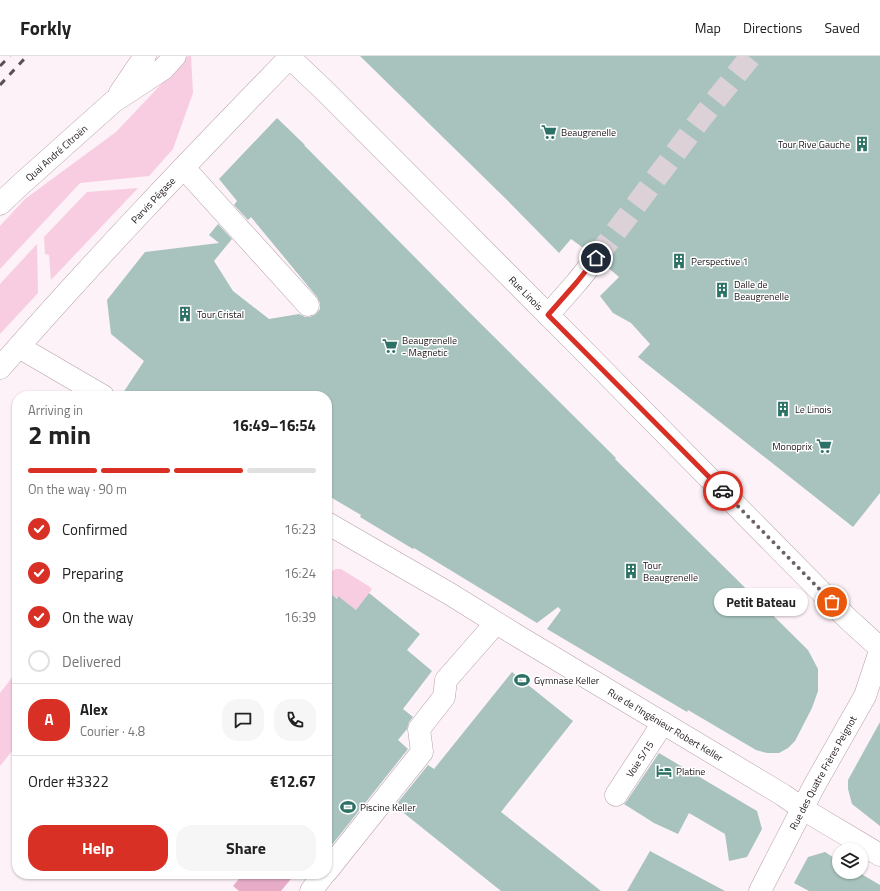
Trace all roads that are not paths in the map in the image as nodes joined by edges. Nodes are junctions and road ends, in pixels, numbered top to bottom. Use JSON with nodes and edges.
{"nodes":[{"id":1,"x":145,"y":56,"type":"edge"},
{"id":2,"x":174,"y":56,"type":"edge"},
{"id":3,"x":290,"y":56,"type":"edge"},
{"id":4,"x":113,"y":102,"type":"junction"},
{"id":5,"x":184,"y":168,"type":"junction"},
{"id":6,"x":0,"y":204,"type":"edge"},
{"id":7,"x":596,"y":258,"type":"tunnel mouth"},
{"id":8,"x":308,"y":305,"type":"dead end"},
{"id":9,"x":548,"y":315,"type":"junction"},
{"id":10,"x":19,"y":346,"type":"junction"},
{"id":11,"x":0,"y":368,"type":"edge"},
{"id":12,"x":95,"y":391,"type":"edge"},
{"id":13,"x":332,"y":526,"type":"edge"},
{"id":14,"x":496,"y":623,"type":"junction"},
{"id":15,"x":880,"y":648,"type":"edge"},
{"id":16,"x":880,"y":652,"type":"edge"},
{"id":17,"x":663,"y":723,"type":"junction"},
{"id":18,"x":616,"y":795,"type":"dead end"},
{"id":19,"x":803,"y":809,"type":"junction"},
{"id":20,"x":880,"y":855,"type":"edge"},
{"id":21,"x":332,"y":865,"type":"edge"},
{"id":22,"x":320,"y":879,"type":"edge"},
{"id":23,"x":311,"y":891,"type":"edge"},
{"id":24,"x":760,"y":891,"type":"edge"}],
"edges":[{"from":1,"to":4,"type":"street","name":"Quai André Citroën"},
{"from":2,"to":4,"type":"street","name":"Quai André Citroën"},
{"from":3,"to":5,"type":"street","name":"Parvis Pégase"},
{"from":3,"to":9,"type":"street","name":"Rue Linois"},
{"from":4,"to":6,"type":"street","name":"Quai André Citroën"},
{"from":5,"to":8,"type":"street"},
{"from":5,"to":10,"type":"street","name":"Parvis Pégase"},
{"from":7,"to":9,"type":"street"},
{"from":9,"to":15,"type":"street","name":"Rue Linois"},
{"from":10,"to":11,"type":"street"},
{"from":10,"to":12,"type":"street"},
{"from":13,"to":14,"type":"street","name":"Rue de l'Ingénieur Robert Keller"},
{"from":14,"to":17,"type":"street","name":"Rue de l'Ingénieur Robert Keller"},
{"from":14,"to":21,"type":"street"},
{"from":16,"to":19,"type":"street","name":"Rue des Quatre Frères Peignot"},
{"from":17,"to":18,"type":"street","name":"Voie S/15"},
{"from":17,"to":19,"type":"street","name":"Rue de l'Ingénieur Robert Keller"},
{"from":19,"to":20,"type":"street","name":"Rue de l'Ingénieur Robert Keller"},
{"from":19,"to":24,"type":"street","name":"Rue des Quatre Frères Peignot"},
{"from":22,"to":23,"type":"street"}]}
